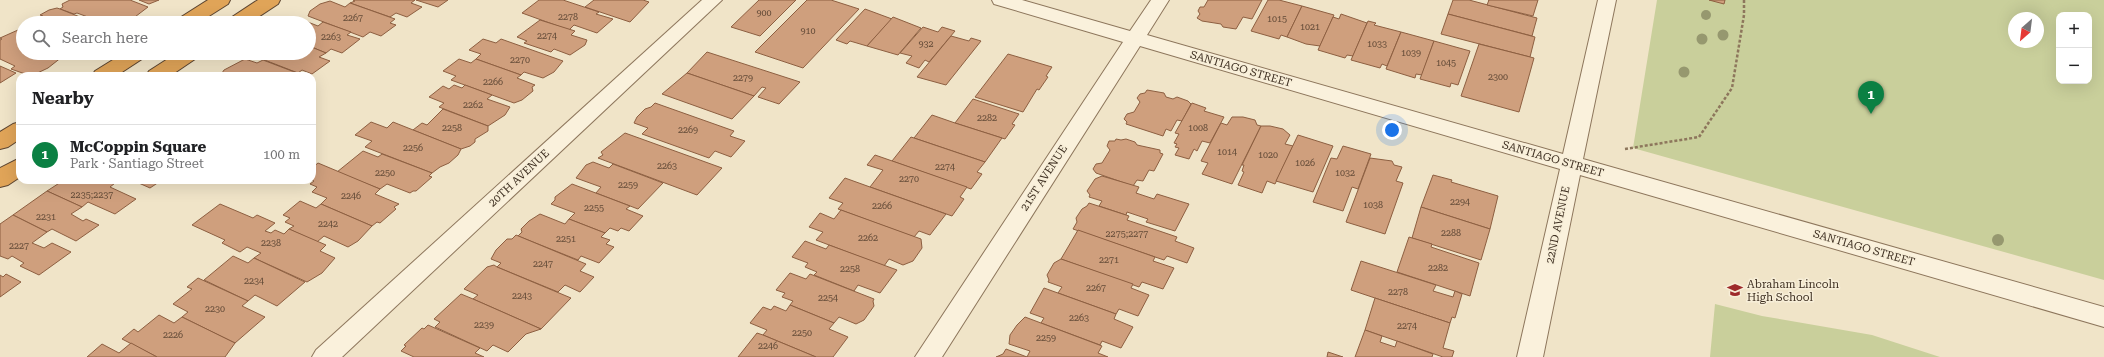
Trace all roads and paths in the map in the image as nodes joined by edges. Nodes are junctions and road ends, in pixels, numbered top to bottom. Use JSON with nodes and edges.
{"nodes":[{"id":1,"x":221,"y":0,"type":"edge"},
{"id":2,"x":271,"y":0,"type":"edge"},
{"id":3,"x":713,"y":0,"type":"edge"},
{"id":4,"x":1001,"y":0,"type":"edge"},
{"id":5,"x":1160,"y":0,"type":"edge"},
{"id":6,"x":1607,"y":0,"type":"edge"},
{"id":7,"x":1744,"y":0,"type":"edge"},
{"id":8,"x":196,"y":16,"type":"edge"},
{"id":9,"x":247,"y":16,"type":"edge"},
{"id":10,"x":1134,"y":39,"type":"junction"},
{"id":11,"x":127,"y":60,"type":"edge"},
{"id":12,"x":180,"y":60,"type":"edge"},
{"id":13,"x":108,"y":72,"type":"edge"},
{"id":14,"x":162,"y":72,"type":"edge"},
{"id":15,"x":16,"y":132,"type":"edge"},
{"id":16,"x":0,"y":142,"type":"edge"},
{"id":17,"x":1625,"y":149,"type":"dead end"},
{"id":18,"x":1571,"y":164,"type":"junction"},
{"id":19,"x":16,"y":169,"type":"edge"},
{"id":20,"x":0,"y":179,"type":"edge"},
{"id":21,"x":2104,"y":317,"type":"edge"},
{"id":22,"x":325,"y":357,"type":"edge"},
{"id":23,"x":928,"y":357,"type":"edge"},
{"id":24,"x":1530,"y":357,"type":"edge"}],
"edges":[{"from":1,"to":8,"type":"highway"},
{"from":2,"to":9,"type":"highway"},
{"from":3,"to":22,"type":"street","name":"20TH AVENUE"},
{"from":4,"to":10,"type":"street","name":"SANTIAGO STREET"},
{"from":5,"to":10,"type":"street","name":"21ST AVENUE"},
{"from":6,"to":18,"type":"street","name":"22ND AVENUE"},
{"from":7,"to":17,"type":"path"},
{"from":10,"to":18,"type":"street","name":"SANTIAGO STREET"},
{"from":10,"to":23,"type":"street","name":"21ST AVENUE"},
{"from":11,"to":13,"type":"highway"},
{"from":12,"to":14,"type":"highway"},
{"from":15,"to":16,"type":"highway"},
{"from":18,"to":21,"type":"street","name":"SANTIAGO STREET"},
{"from":18,"to":24,"type":"street","name":"22ND AVENUE"},
{"from":19,"to":20,"type":"highway"}]}
